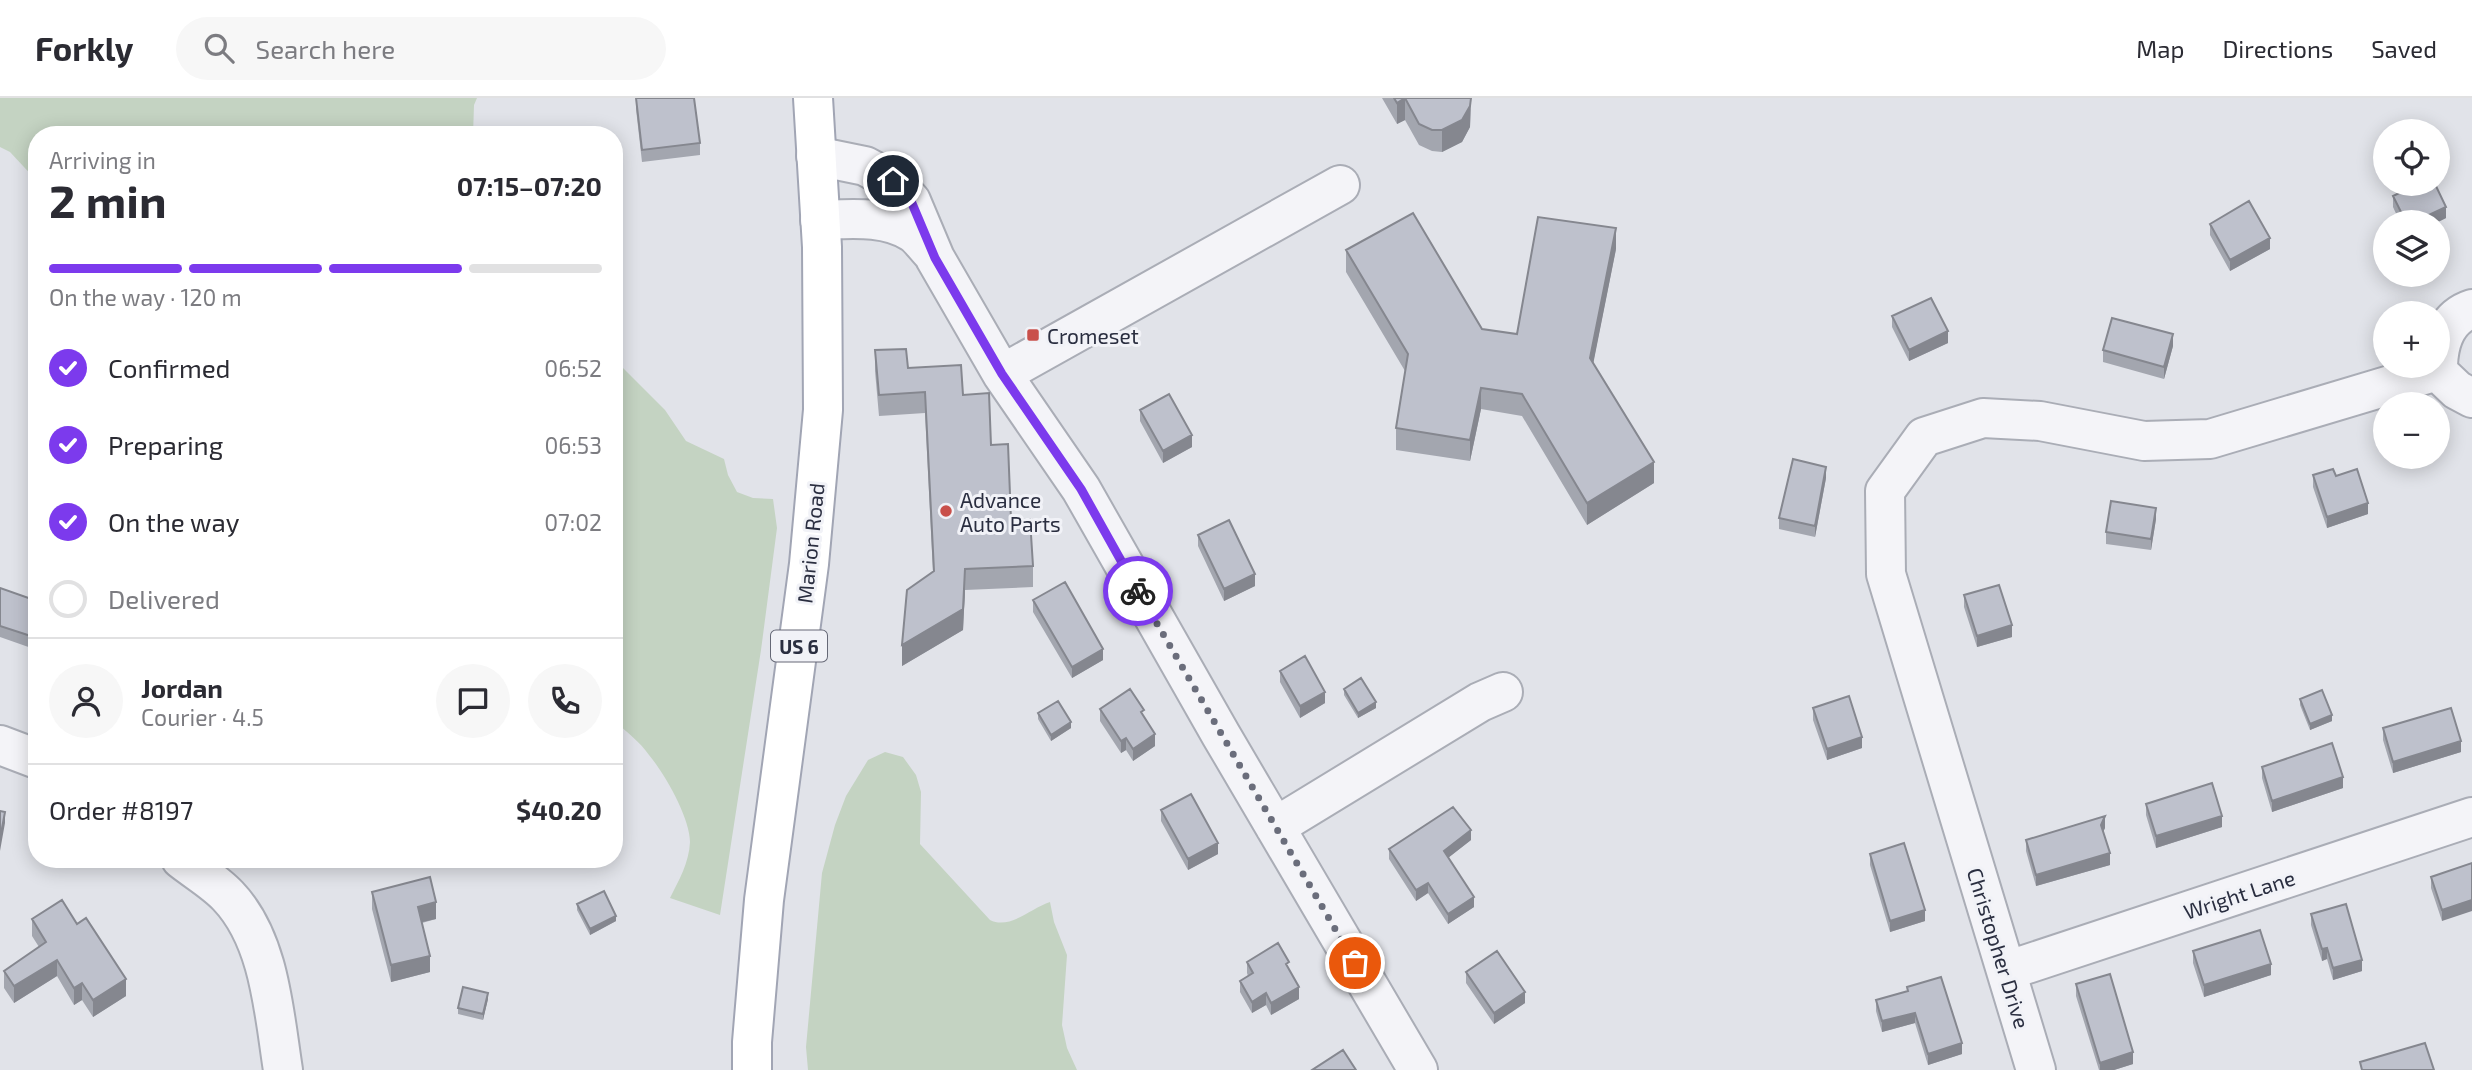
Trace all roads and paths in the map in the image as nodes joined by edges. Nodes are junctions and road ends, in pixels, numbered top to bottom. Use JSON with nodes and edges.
{"nodes":[{"id":1,"x":813,"y":98,"type":"edge"},
{"id":2,"x":816,"y":156,"type":"junction"},
{"id":3,"x":1340,"y":185,"type":"dead end"},
{"id":4,"x":820,"y":220,"type":"junction"},
{"id":5,"x":935,"y":258,"type":"junction"},
{"id":6,"x":2472,"y":309,"type":"edge"},
{"id":7,"x":2450,"y":324,"type":"edge"},
{"id":8,"x":1002,"y":374,"type":"junction"},
{"id":9,"x":2403,"y":378,"type":"edge"},
{"id":10,"x":2447,"y":378,"type":"edge"},
{"id":11,"x":2472,"y":398,"type":"edge"},
{"id":12,"x":1503,"y":692,"type":"dead end"},
{"id":13,"x":0,"y":745,"type":"edge"},
{"id":14,"x":28,"y":756,"type":"edge"},
{"id":15,"x":2472,"y":817,"type":"edge"},
{"id":16,"x":1275,"y":827,"type":"junction"},
{"id":17,"x":192,"y":868,"type":"edge"},
{"id":18,"x":2006,"y":971,"type":"junction"},
{"id":19,"x":283,"y":1070,"type":"edge"},
{"id":20,"x":752,"y":1070,"type":"edge"},
{"id":21,"x":1418,"y":1070,"type":"edge"},
{"id":22,"x":2036,"y":1070,"type":"edge"}],
"edges":[{"from":1,"to":2,"type":"main road","name":"Marion Road","number":"US 6"},
{"from":2,"to":4,"type":"main road","name":"Marion Road","number":"US 6"},
{"from":2,"to":5,"type":"street"},
{"from":3,"to":8,"type":"street"},
{"from":4,"to":5,"type":"street"},
{"from":4,"to":20,"type":"main road","name":"Marion Road","number":"US 6"},
{"from":5,"to":8,"type":"street"},
{"from":6,"to":7,"type":"street"},
{"from":8,"to":16,"type":"street"},
{"from":9,"to":18,"type":"street","name":"Christopher Drive"},
{"from":10,"to":11,"type":"street"},
{"from":12,"to":16,"type":"street"},
{"from":13,"to":14,"type":"street"},
{"from":15,"to":18,"type":"street","name":"Wright Lane"},
{"from":16,"to":21,"type":"street"},
{"from":17,"to":19,"type":"street"},
{"from":18,"to":22,"type":"street","name":"Christopher Drive"}]}
